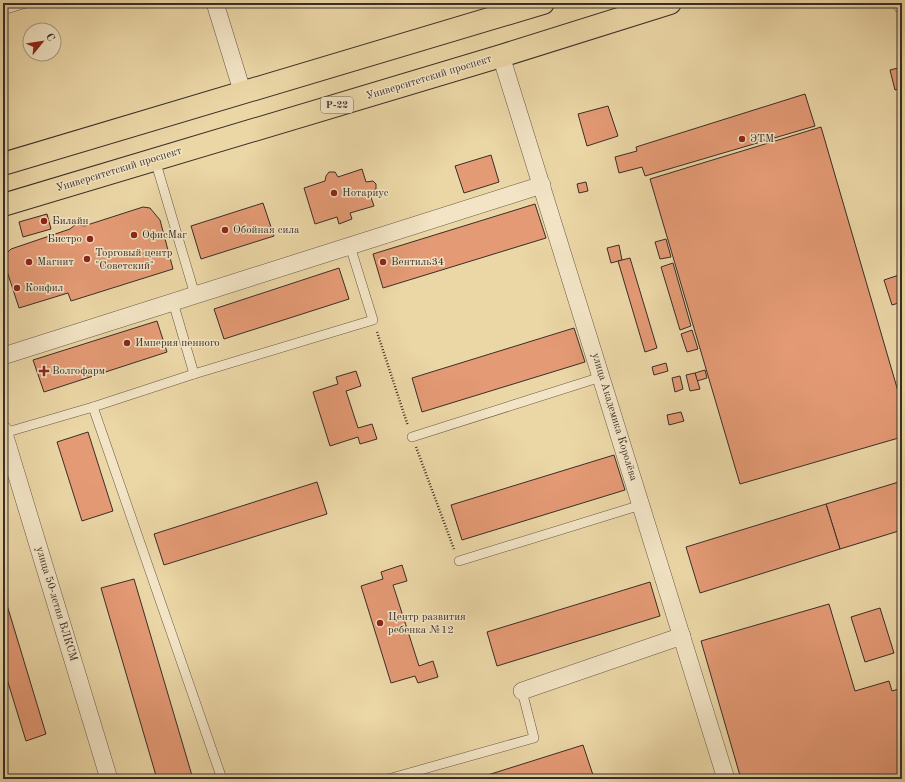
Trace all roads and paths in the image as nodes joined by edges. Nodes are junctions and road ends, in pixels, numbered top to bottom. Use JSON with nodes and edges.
{"nodes":[{"id":1,"x":26,"y":3,"type":"edge"},
{"id":2,"x":215,"y":3,"type":"edge"},
{"id":3,"x":544,"y":3,"type":"edge"},
{"id":4,"x":670,"y":3,"type":"edge"},
{"id":5,"x":3,"y":10,"type":"edge"},
{"id":6,"x":501,"y":56,"type":"junction"},
{"id":7,"x":243,"y":94,"type":"junction"},
{"id":8,"x":155,"y":160,"type":"junction"},
{"id":9,"x":3,"y":164,"type":"edge"},
{"id":10,"x":542,"y":185,"type":"junction"},
{"id":11,"x":3,"y":205,"type":"edge"},
{"id":12,"x":350,"y":246,"type":"junction"},
{"id":13,"x":195,"y":295,"type":"junction"},
{"id":14,"x":173,"y":302,"type":"junction"},
{"id":15,"x":3,"y":356,"type":"edge"},
{"id":16,"x":194,"y":374,"type":"junction"},
{"id":17,"x":601,"y":377,"type":"junction"},
{"id":18,"x":93,"y":407,"type":"junction"},
{"id":19,"x":4,"y":431,"type":"edge"},
{"id":20,"x":412,"y":437,"type":"dead end"},
{"id":21,"x":642,"y":505,"type":"junction"},
{"id":22,"x":459,"y":561,"type":"dead end"},
{"id":23,"x":682,"y":636,"type":"junction"},
{"id":24,"x":522,"y":692,"type":"joint"},
{"id":25,"x":109,"y":779,"type":"edge"},
{"id":26,"x":222,"y":779,"type":"edge"},
{"id":27,"x":388,"y":779,"type":"edge"},
{"id":28,"x":726,"y":779,"type":"edge"}],
"edges":[{"from":1,"to":5,"type":"lane"},
{"from":2,"to":7,"type":"street"},
{"from":3,"to":7,"type":"highway"},
{"from":4,"to":6,"type":"highway","name":"Университетский проспект","number":"Р-22"},
{"from":6,"to":8,"type":"highway","name":"Университетский проспект","number":"Р-22"},
{"from":6,"to":10,"type":"street","name":"улица Академика Королёва"},
{"from":7,"to":9,"type":"highway"},
{"from":8,"to":11,"type":"highway","name":"Университетский проспект","number":"Р-22"},
{"from":8,"to":13,"type":"lane"},
{"from":10,"to":12,"type":"street"},
{"from":10,"to":17,"type":"street","name":"улица Академика Королёва"},
{"from":12,"to":13,"type":"street"},
{"from":12,"to":16,"type":"lane"},
{"from":13,"to":14,"type":"street"},
{"from":14,"to":15,"type":"street"},
{"from":14,"to":16,"type":"lane"},
{"from":16,"to":18,"type":"lane"},
{"from":17,"to":20,"type":"lane"},
{"from":17,"to":21,"type":"street","name":"улица Академика Королёва"},
{"from":18,"to":19,"type":"lane"},
{"from":18,"to":26,"type":"lane"},
{"from":19,"to":25,"type":"street","name":"улица 50-летия ВЛКСМ"},
{"from":21,"to":22,"type":"lane"},
{"from":21,"to":23,"type":"street","name":"улица Академика Королёва"},
{"from":23,"to":24,"type":"street"},
{"from":23,"to":28,"type":"street","name":"улица Академика Королёва"},
{"from":24,"to":27,"type":"lane"}]}
